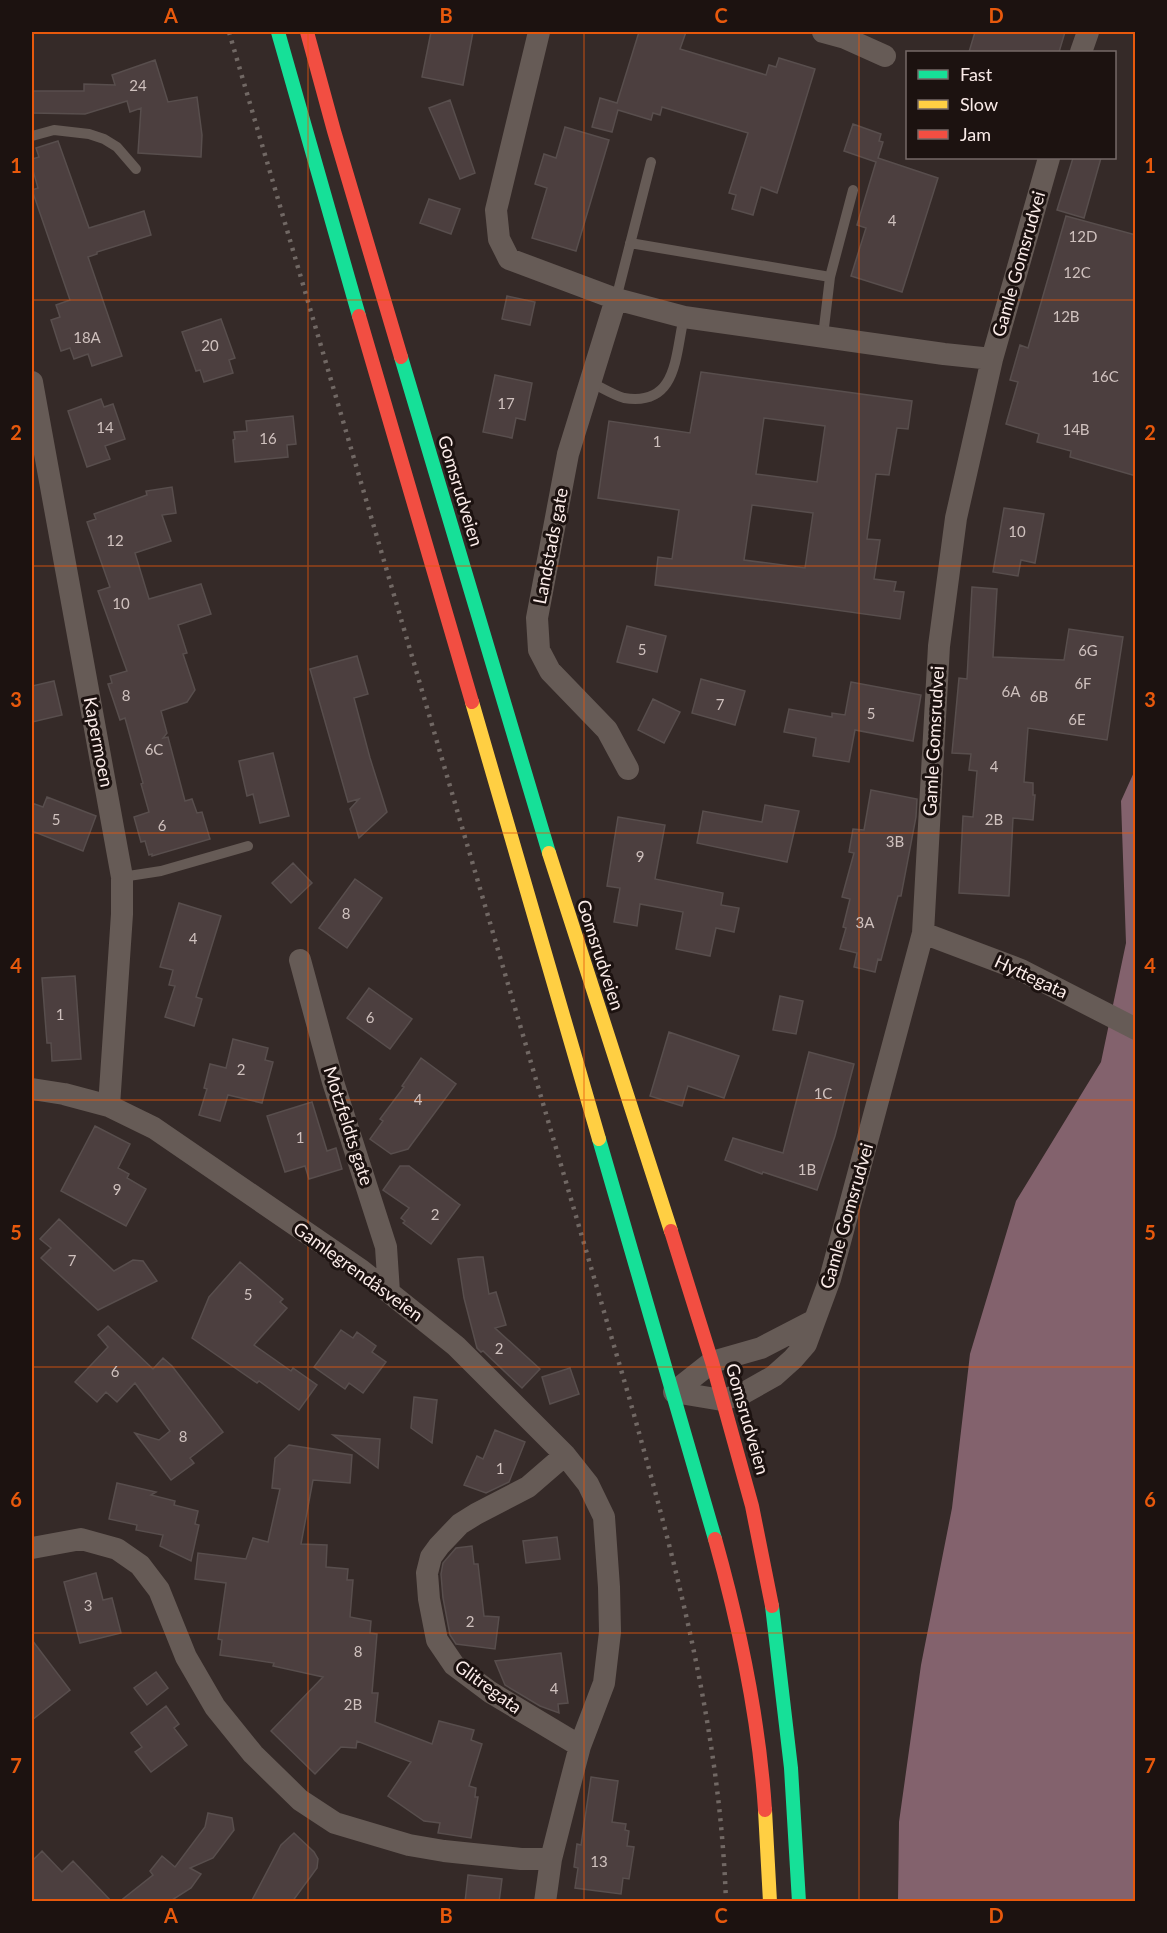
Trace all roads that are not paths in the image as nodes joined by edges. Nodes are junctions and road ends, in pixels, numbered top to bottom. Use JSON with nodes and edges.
{"nodes":[{"id":1,"x":278,"y":32,"type":"edge"},
{"id":2,"x":307,"y":32,"type":"edge"},
{"id":3,"x":539,"y":32,"type":"edge"},
{"id":4,"x":823,"y":32,"type":"edge"},
{"id":5,"x":1088,"y":32,"type":"edge"},
{"id":6,"x":846,"y":35,"type":"edge"},
{"id":7,"x":1081,"y":51,"type":"edge"},
{"id":8,"x":885,"y":56,"type":"dead end"},
{"id":9,"x":32,"y":136,"type":"edge"},
{"id":10,"x":1049,"y":159,"type":"edge"},
{"id":11,"x":651,"y":162,"type":"dead end"},
{"id":12,"x":136,"y":169,"type":"dead end"},
{"id":13,"x":853,"y":190,"type":"dead end"},
{"id":14,"x":630,"y":243,"type":"junction"},
{"id":15,"x":830,"y":277,"type":"junction"},
{"id":16,"x":616,"y":300,"type":"junction"},
{"id":17,"x":684,"y":317,"type":"junction"},
{"id":18,"x":823,"y":336,"type":"junction"},
{"id":19,"x":992,"y":359,"type":"junction"},
{"id":20,"x":32,"y":382,"type":"edge"},
{"id":21,"x":590,"y":382,"type":"junction"},
{"id":22,"x":628,"y":770,"type":"dead end"},
{"id":23,"x":248,"y":846,"type":"dead end"},
{"id":24,"x":122,"y":877,"type":"junction"},
{"id":25,"x":923,"y":933,"type":"junction"},
{"id":26,"x":300,"y":960,"type":"dead end"},
{"id":27,"x":1132,"y":1027,"type":"edge"},
{"id":28,"x":32,"y":1089,"type":"edge"},
{"id":29,"x":109,"y":1106,"type":"junction"},
{"id":30,"x":389,"y":1292,"type":"junction"},
{"id":31,"x":813,"y":1321,"type":"junction"},
{"id":32,"x":712,"y":1362,"type":"junction"},
{"id":33,"x":674,"y":1392,"type":"junction"},
{"id":34,"x":722,"y":1400,"type":"junction"},
{"id":35,"x":565,"y":1455,"type":"junction"},
{"id":36,"x":32,"y":1548,"type":"edge"},
{"id":37,"x":580,"y":1746,"type":"junction"},
{"id":38,"x":551,"y":1859,"type":"junction"},
{"id":39,"x":545,"y":1902,"type":"edge"},
{"id":40,"x":770,"y":1902,"type":"edge"},
{"id":41,"x":799,"y":1902,"type":"edge"}],
"edges":[{"from":1,"to":33,"type":"main road"},
{"from":2,"to":32,"type":"main road","name":"Gomsrudveien"},
{"from":3,"to":16,"type":"street"},
{"from":4,"to":6,"type":"street"},
{"from":5,"to":7,"type":"street"},
{"from":6,"to":8,"type":"street"},
{"from":9,"to":12,"type":"lane"},
{"from":10,"to":19,"type":"street","name":"Gamle Gomsrudvei"},
{"from":11,"to":14,"type":"lane"},
{"from":13,"to":15,"type":"lane"},
{"from":14,"to":15,"type":"lane"},
{"from":14,"to":16,"type":"lane"},
{"from":15,"to":18,"type":"lane"},
{"from":16,"to":17,"type":"street"},
{"from":16,"to":21,"type":"street","name":"Landstads gate"},
{"from":17,"to":18,"type":"street"},
{"from":17,"to":21,"type":"lane"},
{"from":18,"to":19,"type":"street"},
{"from":19,"to":25,"type":"street","name":"Gamle Gomsrudvei"},
{"from":20,"to":24,"type":"street","name":"Kapermoen"},
{"from":21,"to":22,"type":"street","name":"Landstads gate"},
{"from":23,"to":24,"type":"lane"},
{"from":24,"to":29,"type":"street","name":"Kapermoen"},
{"from":25,"to":27,"type":"street","name":"Hyttegata"},
{"from":25,"to":31,"type":"street","name":"Gamle Gomsrudvei"},
{"from":26,"to":30,"type":"street","name":"Motzfeldts gate"},
{"from":28,"to":29,"type":"street","name":"Gamlegrendåsveien"},
{"from":29,"to":30,"type":"street","name":"Gamlegrendåsveien"},
{"from":30,"to":35,"type":"street","name":"Gamlegrendåsveien"},
{"from":31,"to":32,"type":"street"},
{"from":31,"to":34,"type":"street","name":"Gamle Gomsrudvei"},
{"from":32,"to":33,"type":"street"},
{"from":32,"to":34,"type":"main road","name":"Gomsrudveien"},
{"from":33,"to":34,"type":"street"},
{"from":33,"to":40,"type":"main road"},
{"from":34,"to":41,"type":"main road","name":"Gomsrudveien"},
{"from":35,"to":37,"type":"street","name":"Gamlegrendåsveien"},
{"from":35,"to":37,"type":"street","name":"Glitregata"},
{"from":36,"to":38,"type":"street"},
{"from":37,"to":38,"type":"street"},
{"from":38,"to":39,"type":"street"}]}
